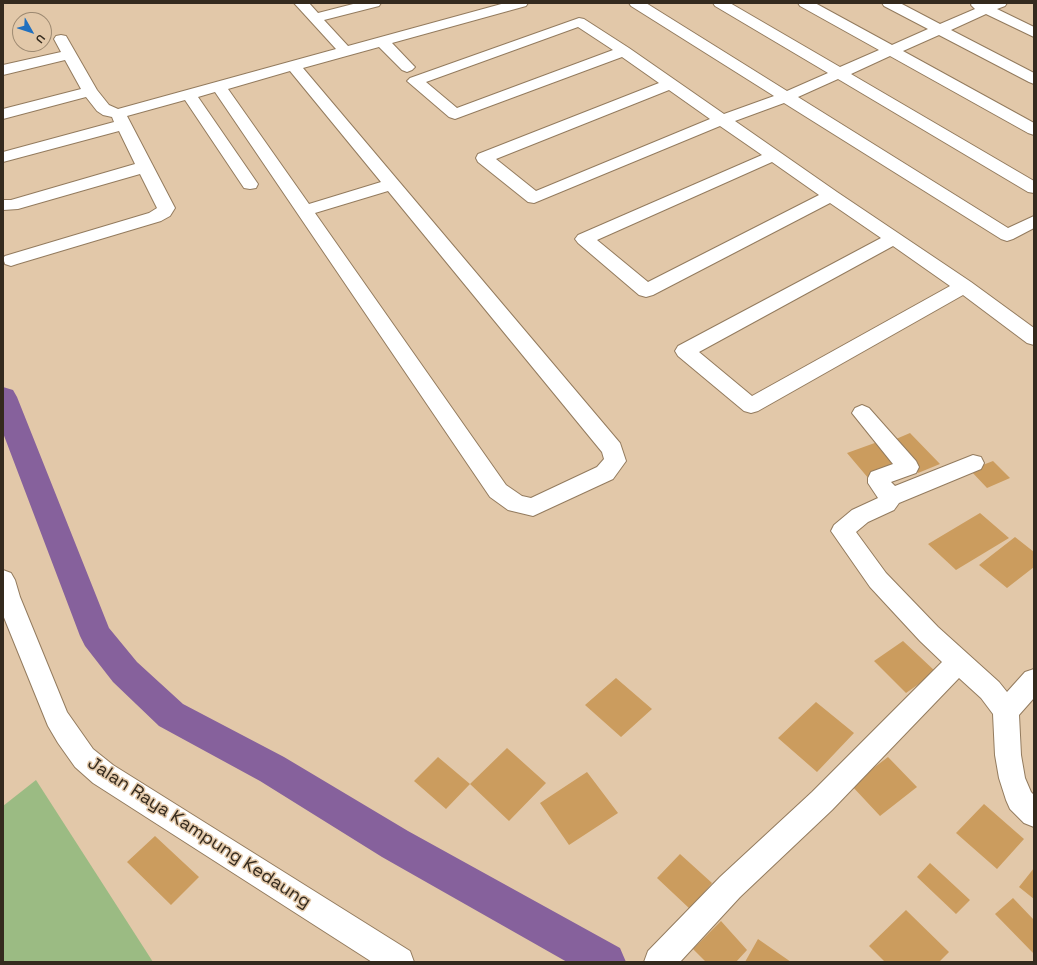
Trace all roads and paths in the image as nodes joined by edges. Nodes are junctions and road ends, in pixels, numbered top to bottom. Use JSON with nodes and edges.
{"nodes":[{"id":1,"x":301,"y":3,"type":"edge"},
{"id":2,"x":374,"y":3,"type":"edge"},
{"id":3,"x":521,"y":3,"type":"edge"},
{"id":4,"x":636,"y":3,"type":"edge"},
{"id":5,"x":720,"y":3,"type":"edge"},
{"id":6,"x":805,"y":3,"type":"edge"},
{"id":7,"x":889,"y":3,"type":"edge"},
{"id":8,"x":987,"y":5,"type":"edge"},
{"id":9,"x":316,"y":18,"type":"junction"},
{"id":10,"x":940,"y":30,"type":"junction"},
{"id":11,"x":1034,"y":33,"type":"edge"},
{"id":12,"x":61,"y":39,"type":"dead end"},
{"id":13,"x":382,"y":41,"type":"junction"},
{"id":14,"x":892,"y":50,"type":"junction"},
{"id":15,"x":345,"y":51,"type":"junction"},
{"id":16,"x":624,"y":51,"type":"junction"},
{"id":17,"x":70,"y":54,"type":"junction"},
{"id":18,"x":294,"y":66,"type":"junction"},
{"id":19,"x":407,"y":67,"type":"dead end"},
{"id":20,"x":3,"y":70,"type":"edge"},
{"id":21,"x":840,"y":73,"type":"junction"},
{"id":22,"x":1034,"y":78,"type":"edge"},
{"id":23,"x":670,"y":84,"type":"junction"},
{"id":24,"x":218,"y":86,"type":"junction"},
{"id":25,"x":90,"y":91,"type":"junction"},
{"id":26,"x":188,"y":94,"type":"junction"},
{"id":27,"x":785,"y":97,"type":"junction"},
{"id":28,"x":3,"y":114,"type":"edge"},
{"id":29,"x":121,"y":119,"type":"junction"},
{"id":30,"x":723,"y":120,"type":"junction"},
{"id":31,"x":1034,"y":130,"type":"edge"},
{"id":32,"x":773,"y":156,"type":"junction"},
{"id":33,"x":3,"y":157,"type":"edge"},
{"id":34,"x":145,"y":167,"type":"junction"},
{"id":35,"x":250,"y":184,"type":"dead end"},
{"id":36,"x":392,"y":184,"type":"junction"},
{"id":37,"x":1034,"y":188,"type":"edge"},
{"id":38,"x":831,"y":196,"type":"junction"},
{"id":39,"x":3,"y":205,"type":"edge"},
{"id":40,"x":304,"y":211,"type":"junction"},
{"id":41,"x":1034,"y":221,"type":"edge"},
{"id":42,"x":894,"y":238,"type":"junction"},
{"id":43,"x":11,"y":260,"type":"dead end"},
{"id":44,"x":964,"y":286,"type":"junction"},
{"id":45,"x":1034,"y":338,"type":"edge"},
{"id":46,"x":862,"y":413,"type":"dead end"},
{"id":47,"x":973,"y":463,"type":"dead end"},
{"id":48,"x":891,"y":497,"type":"junction"},
{"id":49,"x":3,"y":580,"type":"edge"},
{"id":50,"x":958,"y":661,"type":"junction"},
{"id":51,"x":1034,"y":680,"type":"edge"},
{"id":52,"x":1006,"y":711,"type":"junction"},
{"id":53,"x":1034,"y":814,"type":"edge"},
{"id":54,"x":398,"y":962,"type":"edge"},
{"id":55,"x":659,"y":962,"type":"edge"}],
"edges":[{"from":1,"to":9,"type":"street"},
{"from":2,"to":9,"type":"street"},
{"from":3,"to":13,"type":"street"},
{"from":4,"to":27,"type":"street"},
{"from":5,"to":21,"type":"street"},
{"from":6,"to":14,"type":"street"},
{"from":7,"to":10,"type":"street"},
{"from":8,"to":10,"type":"street"},
{"from":8,"to":11,"type":"street"},
{"from":9,"to":15,"type":"street"},
{"from":10,"to":14,"type":"street"},
{"from":10,"to":22,"type":"street"},
{"from":12,"to":17,"type":"street"},
{"from":13,"to":15,"type":"street"},
{"from":13,"to":19,"type":"street"},
{"from":14,"to":21,"type":"street"},
{"from":14,"to":31,"type":"street"},
{"from":15,"to":18,"type":"street"},
{"from":16,"to":16,"type":"street"},
{"from":16,"to":23,"type":"street"},
{"from":17,"to":20,"type":"street"},
{"from":17,"to":25,"type":"street"},
{"from":18,"to":24,"type":"street"},
{"from":18,"to":36,"type":"street"},
{"from":21,"to":27,"type":"street"},
{"from":21,"to":37,"type":"street"},
{"from":23,"to":30,"type":"street"},
{"from":23,"to":30,"type":"street"},
{"from":24,"to":26,"type":"street"},
{"from":24,"to":40,"type":"street"},
{"from":25,"to":28,"type":"street"},
{"from":25,"to":29,"type":"street"},
{"from":26,"to":29,"type":"street"},
{"from":26,"to":35,"type":"street"},
{"from":27,"to":30,"type":"street"},
{"from":27,"to":41,"type":"street"},
{"from":29,"to":33,"type":"street"},
{"from":29,"to":34,"type":"street"},
{"from":30,"to":32,"type":"street"},
{"from":32,"to":38,"type":"street"},
{"from":32,"to":38,"type":"street"},
{"from":34,"to":39,"type":"street"},
{"from":34,"to":43,"type":"street"},
{"from":36,"to":40,"type":"street"},
{"from":36,"to":40,"type":"street"},
{"from":38,"to":42,"type":"street"},
{"from":42,"to":44,"type":"street"},
{"from":42,"to":44,"type":"street"},
{"from":44,"to":45,"type":"street"},
{"from":46,"to":48,"type":"street"},
{"from":47,"to":48,"type":"street"},
{"from":48,"to":50,"type":"street"},
{"from":49,"to":54,"type":"street","name":"Jalan Raya Kampung Kedaung"},
{"from":50,"to":52,"type":"street"},
{"from":50,"to":55,"type":"street"},
{"from":51,"to":52,"type":"street"},
{"from":52,"to":53,"type":"street"}]}
